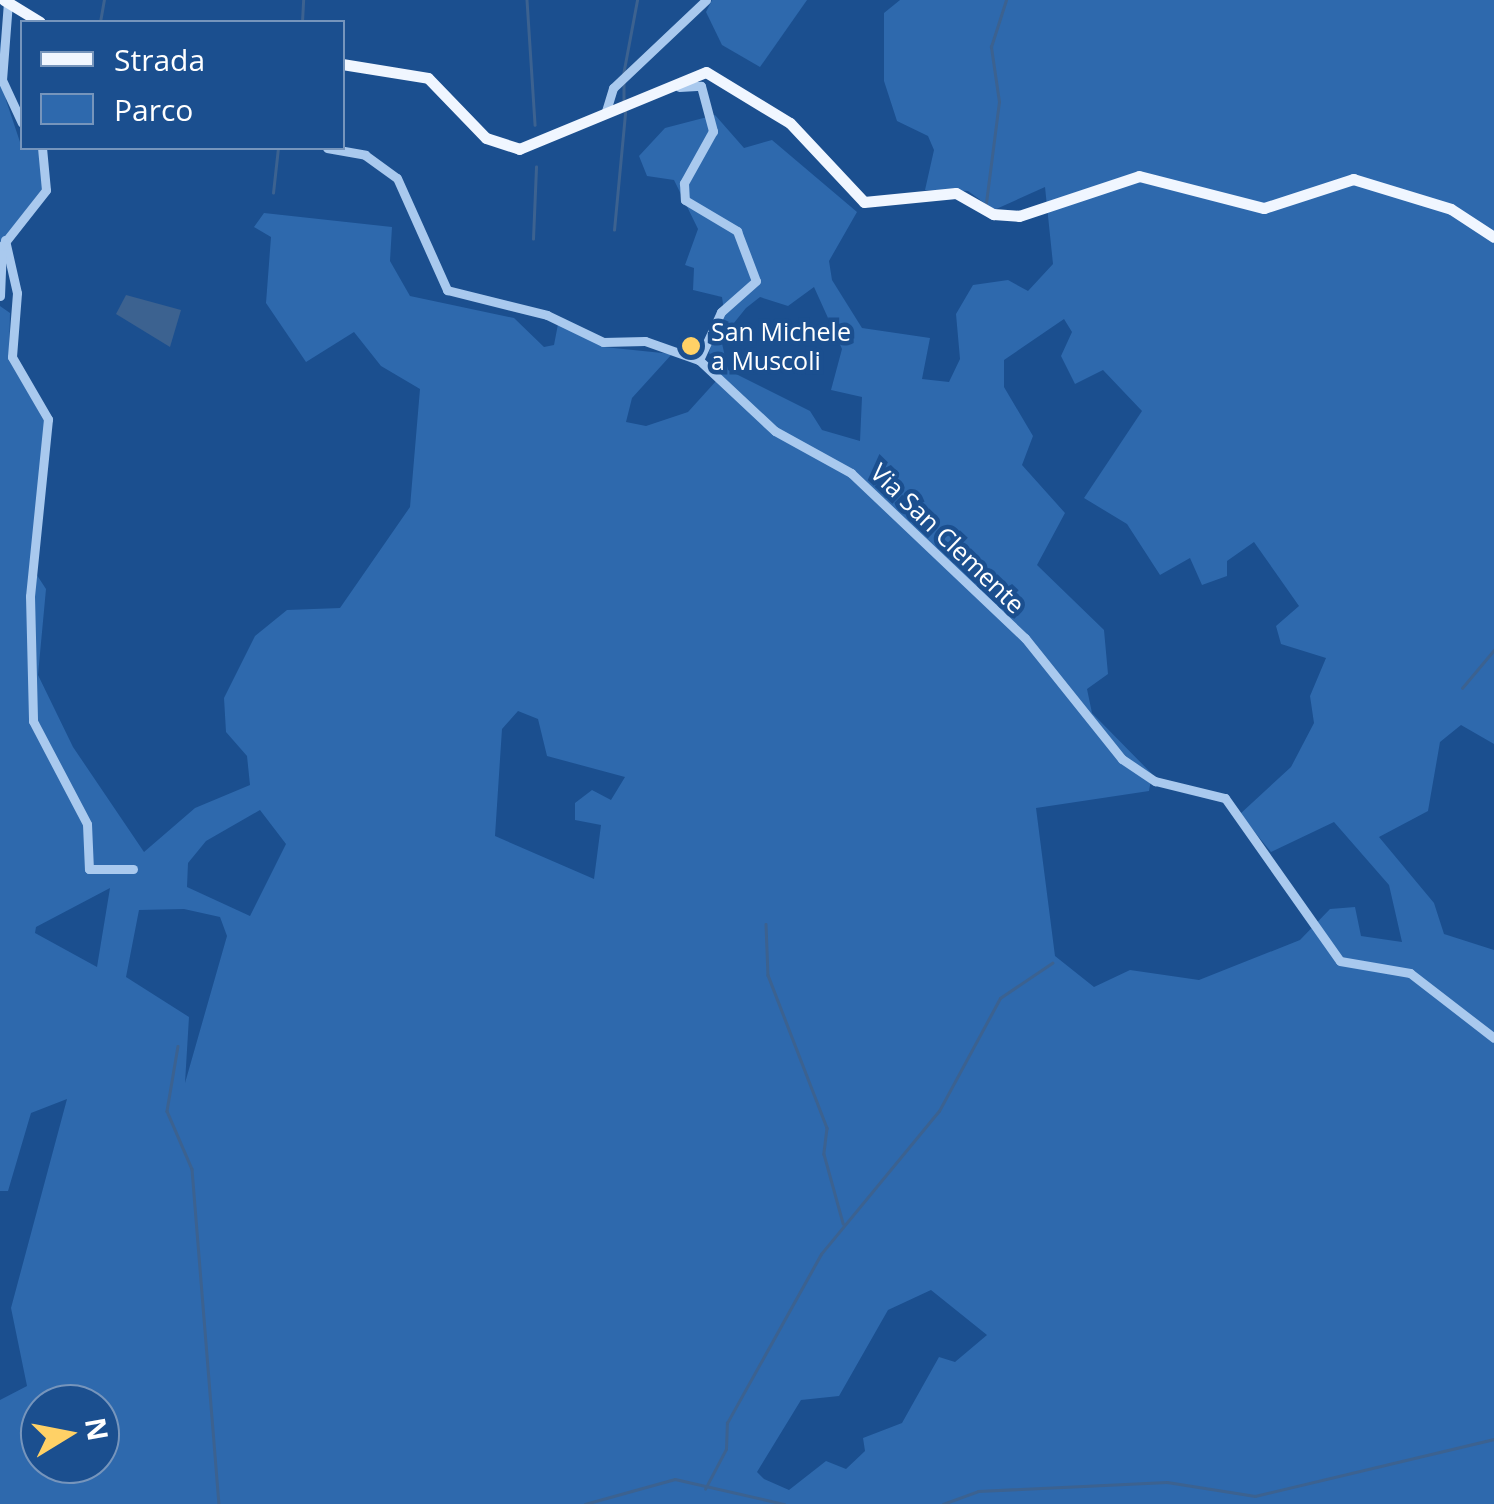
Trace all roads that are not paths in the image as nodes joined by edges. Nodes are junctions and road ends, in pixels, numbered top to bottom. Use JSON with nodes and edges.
{"nodes":[{"id":1,"x":706,"y":0,"type":"edge"},
{"id":2,"x":6,"y":1,"type":"edge"},
{"id":3,"x":37,"y":20,"type":"edge"},
{"id":4,"x":345,"y":64,"type":"edge"},
{"id":5,"x":628,"y":101,"type":"junction"},
{"id":6,"x":606,"y":111,"type":"junction"},
{"id":7,"x":20,"y":119,"type":"edge"},
{"id":8,"x":42,"y":150,"type":"edge"},
{"id":9,"x":338,"y":150,"type":"edge"},
{"id":10,"x":1494,"y":237,"type":"edge"},
{"id":11,"x":5,"y":240,"type":"junction"},
{"id":12,"x":0,"y":296,"type":"edge"},
{"id":13,"x":699,"y":360,"type":"junction"},
{"id":14,"x":133,"y":869,"type":"dead end"},
{"id":15,"x":1494,"y":1038,"type":"edge"}],
"edges":[{"from":1,"to":6,"type":"street"},
{"from":2,"to":3,"type":"main road"},
{"from":2,"to":7,"type":"street"},
{"from":4,"to":6,"type":"main road"},
{"from":5,"to":6,"type":"main road"},
{"from":5,"to":10,"type":"main road"},
{"from":5,"to":13,"type":"street"},
{"from":8,"to":11,"type":"street"},
{"from":9,"to":13,"type":"street","name":"Via San Clemente"},
{"from":11,"to":12,"type":"street"},
{"from":11,"to":14,"type":"street"},
{"from":13,"to":15,"type":"street","name":"Via San Clemente"}]}
